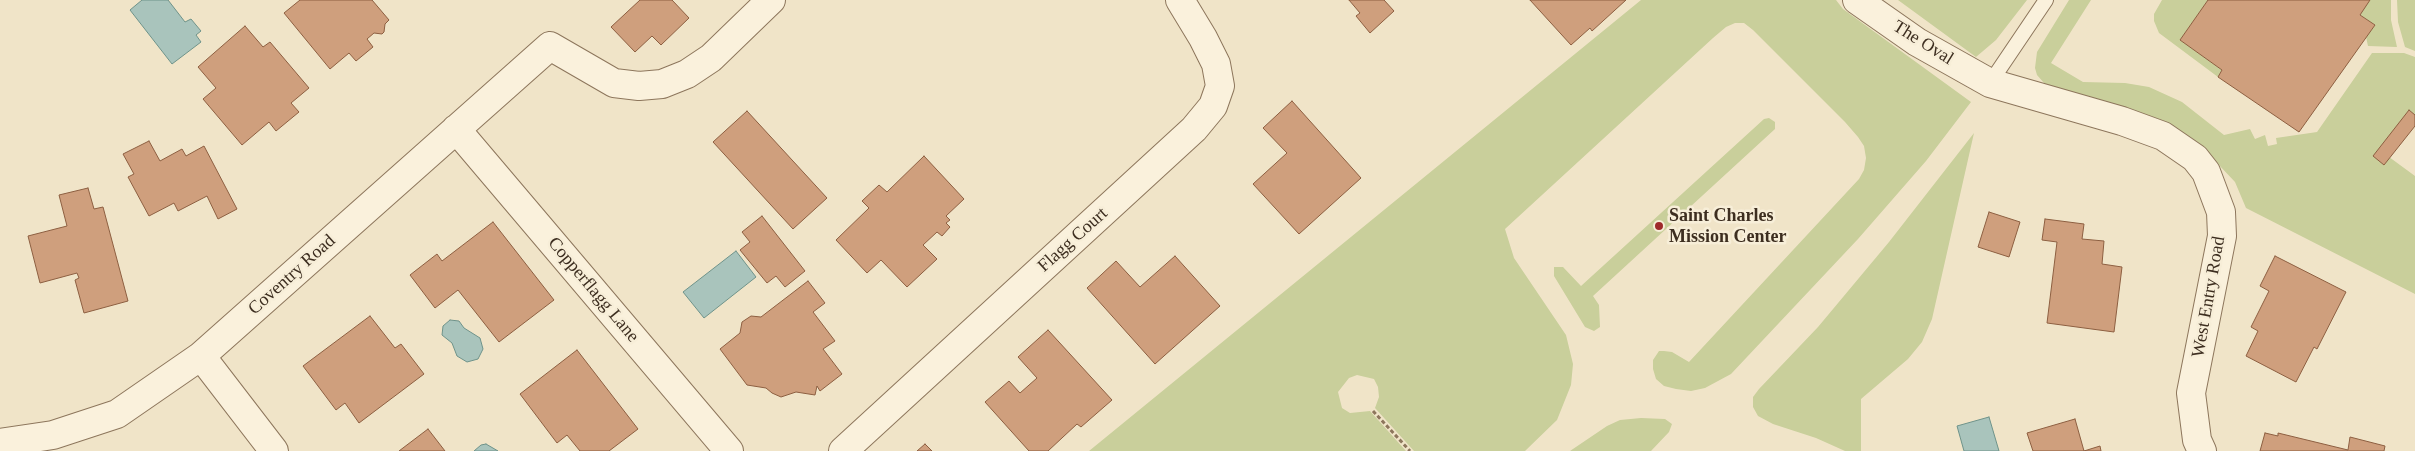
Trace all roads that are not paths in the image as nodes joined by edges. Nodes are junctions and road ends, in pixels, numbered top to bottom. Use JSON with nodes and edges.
{"nodes":[{"id":1,"x":771,"y":0,"type":"edge"},
{"id":2,"x":1180,"y":0,"type":"edge"},
{"id":3,"x":1857,"y":0,"type":"edge"},
{"id":4,"x":2046,"y":0,"type":"edge"},
{"id":5,"x":1990,"y":83,"type":"junction"},
{"id":6,"x":456,"y":129,"type":"junction"},
{"id":7,"x":201,"y":356,"type":"junction"},
{"id":8,"x":0,"y":443,"type":"edge"},
{"id":9,"x":274,"y":451,"type":"edge"},
{"id":10,"x":729,"y":451,"type":"edge"},
{"id":11,"x":843,"y":451,"type":"edge"},
{"id":12,"x":2202,"y":451,"type":"edge"}],
"edges":[{"from":1,"to":6,"type":"street","name":"Coventry Road"},
{"from":2,"to":11,"type":"street","name":"Flagg Court"},
{"from":3,"to":5,"type":"street","name":"The Oval"},
{"from":4,"to":5,"type":"lane"},
{"from":5,"to":12,"type":"street","name":"West Entry Road"},
{"from":6,"to":7,"type":"street","name":"Coventry Road"},
{"from":6,"to":10,"type":"street","name":"Copperflagg Lane"},
{"from":7,"to":8,"type":"street","name":"Coventry Road"},
{"from":7,"to":9,"type":"street"}]}
